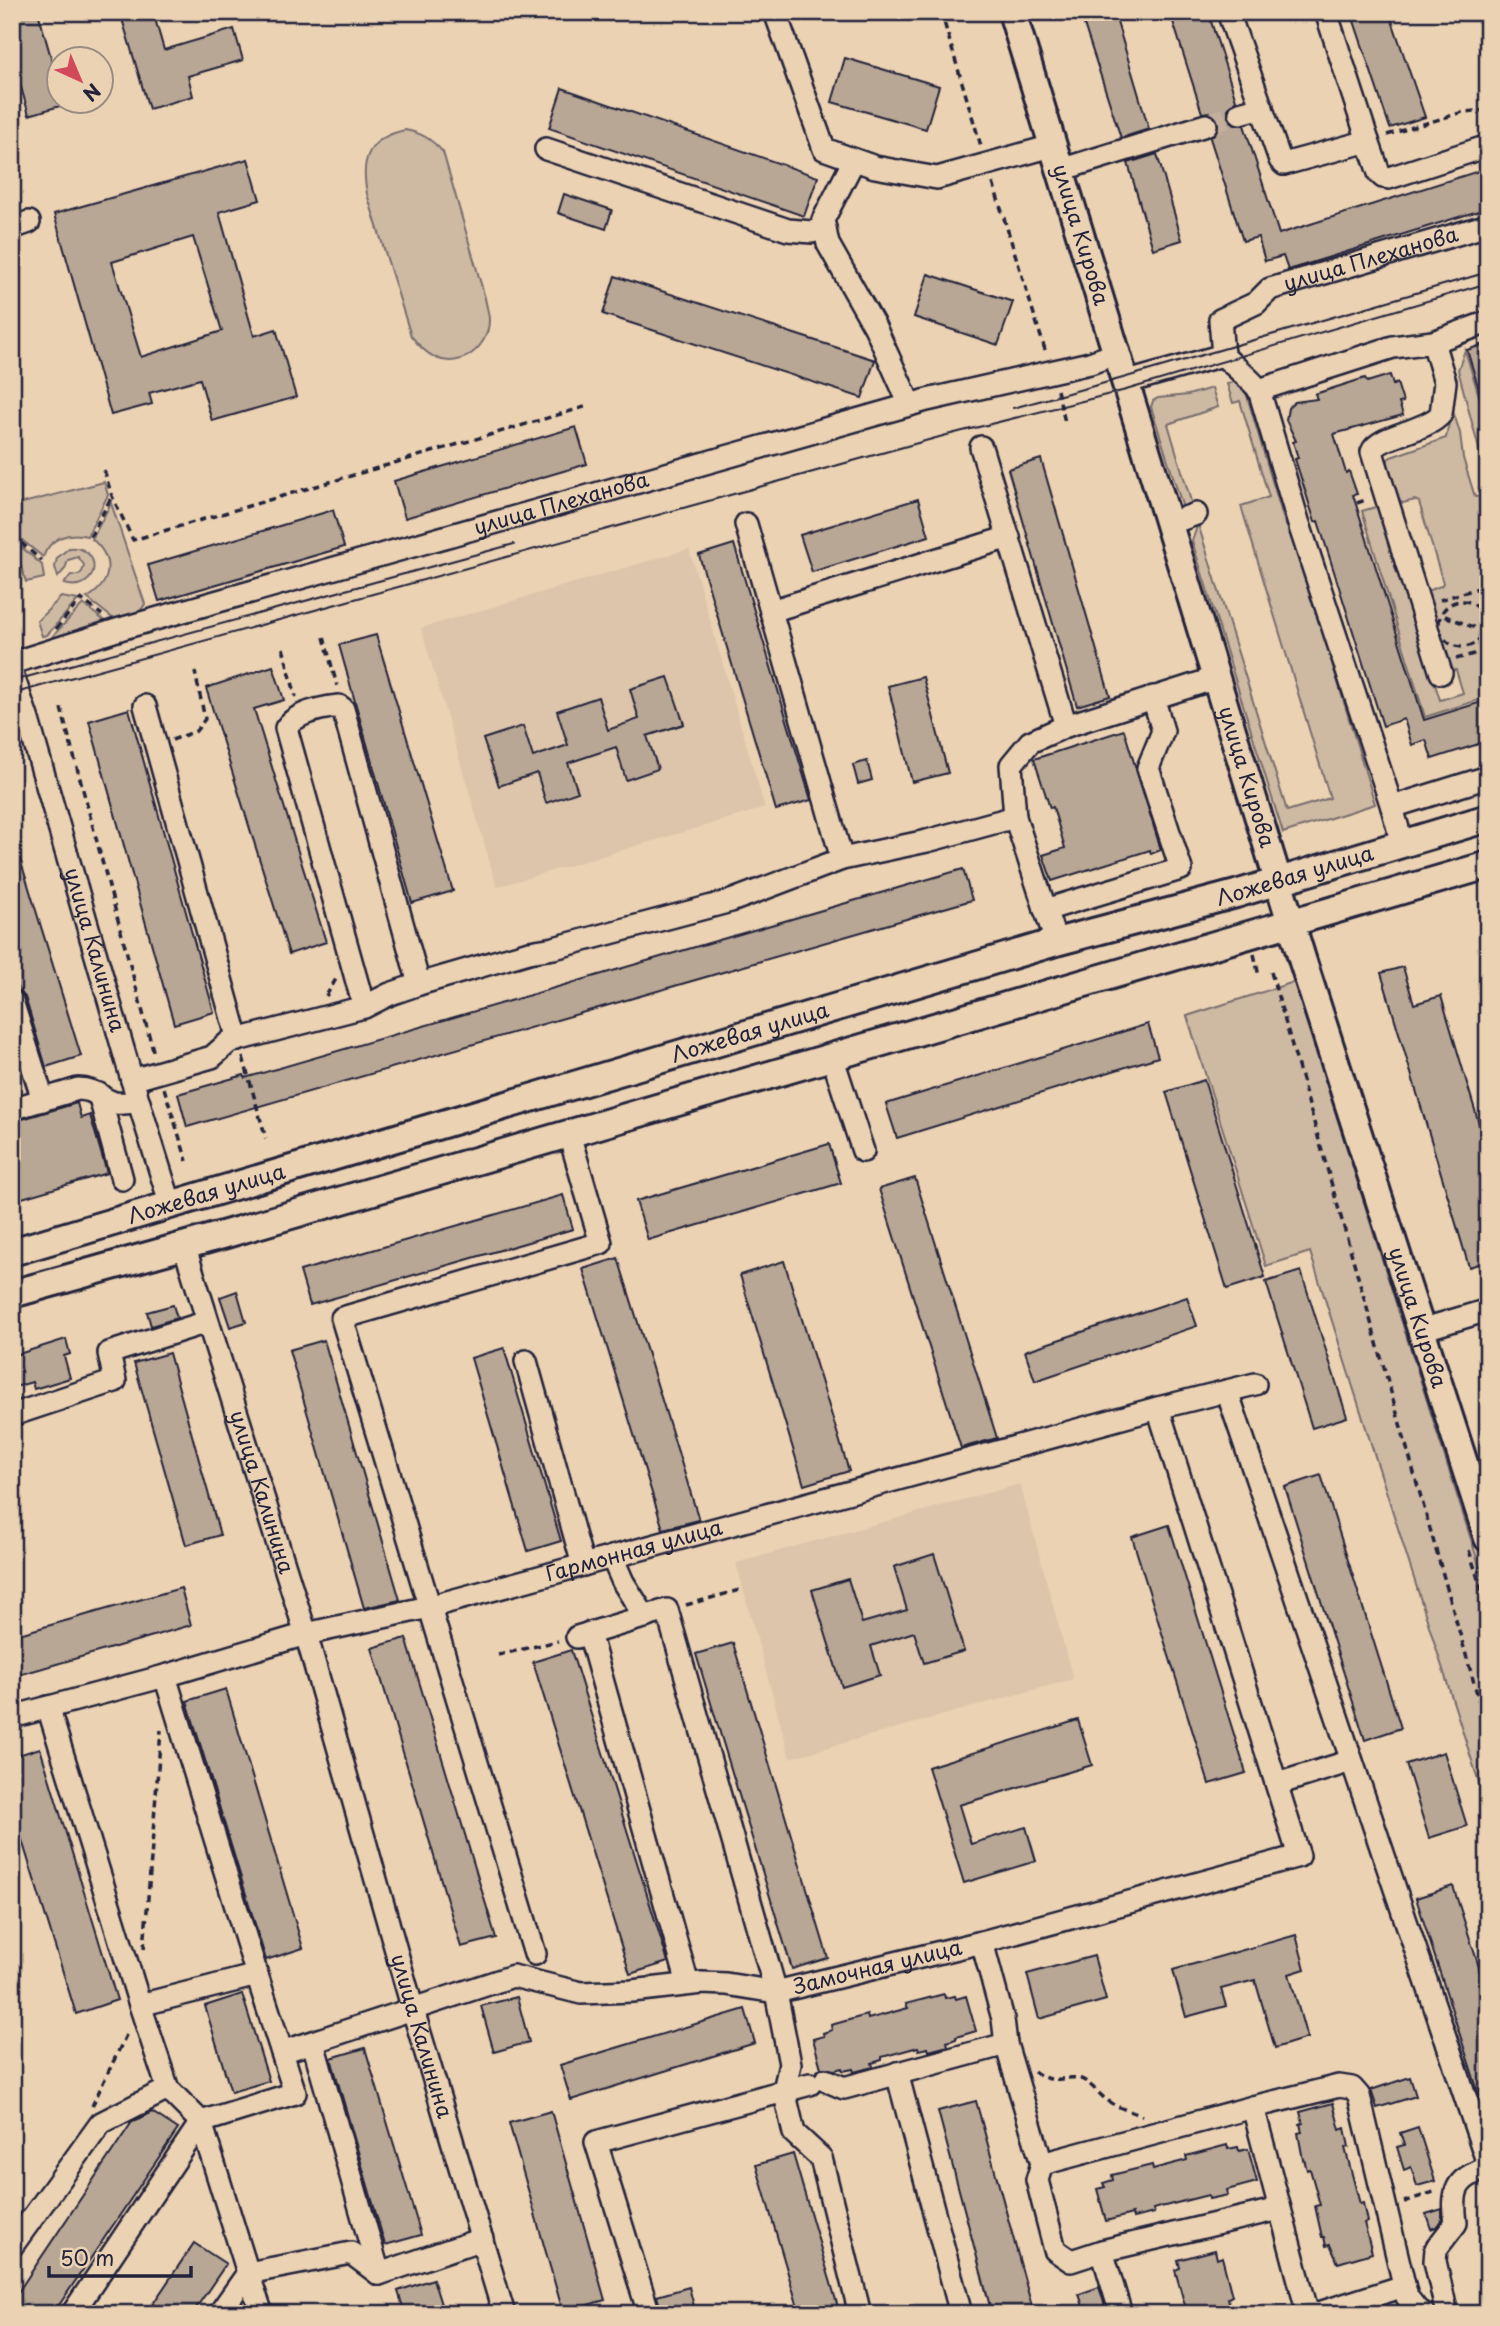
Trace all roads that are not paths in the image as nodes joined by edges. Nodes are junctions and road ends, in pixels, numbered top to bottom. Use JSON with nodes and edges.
{"nodes":[{"id":1,"x":775,"y":12,"type":"edge"},
{"id":2,"x":1012,"y":12,"type":"edge"},
{"id":3,"x":1228,"y":12,"type":"edge"},
{"id":4,"x":1326,"y":12,"type":"edge"},
{"id":5,"x":1262,"y":107,"type":"junction"},
{"id":6,"x":1240,"y":114,"type":"tunnel mouth"},
{"id":7,"x":1206,"y":125,"type":"tunnel mouth"},
{"id":8,"x":1368,"y":141,"type":"junction"},
{"id":9,"x":1488,"y":146,"type":"edge"},
{"id":10,"x":546,"y":149,"type":"dead end"},
{"id":11,"x":1056,"y":158,"type":"junction"},
{"id":12,"x":854,"y":160,"type":"junction"},
{"id":13,"x":1488,"y":225,"type":"edge"},
{"id":14,"x":825,"y":228,"type":"junction"},
{"id":15,"x":1488,"y":322,"type":"edge"},
{"id":16,"x":1433,"y":342,"type":"junction"},
{"id":17,"x":1115,"y":354,"type":"junction"},
{"id":18,"x":1223,"y":355,"type":"junction"},
{"id":19,"x":1124,"y":383,"type":"junction"},
{"id":20,"x":1259,"y":390,"type":"junction"},
{"id":21,"x":910,"y":405,"type":"junction"},
{"id":22,"x":981,"y":447,"type":"dead end"},
{"id":23,"x":1196,"y":514,"type":"dead end"},
{"id":24,"x":746,"y":524,"type":"dead end"},
{"id":25,"x":1168,"y":524,"type":"junction"},
{"id":26,"x":1009,"y":537,"type":"junction"},
{"id":27,"x":771,"y":611,"type":"junction"},
{"id":28,"x":12,"y":663,"type":"edge"},
{"id":29,"x":1440,"y":669,"type":"road end"},
{"id":30,"x":12,"y":673,"type":"edge"},
{"id":31,"x":1216,"y":678,"type":"junction"},
{"id":32,"x":1153,"y":697,"type":"junction"},
{"id":33,"x":16,"y":702,"type":"edge"},
{"id":34,"x":145,"y":706,"type":"dead end"},
{"id":35,"x":1066,"y":726,"type":"junction"},
{"id":36,"x":1488,"y":777,"type":"edge"},
{"id":37,"x":1392,"y":807,"type":"junction"},
{"id":38,"x":1015,"y":817,"type":"junction"},
{"id":39,"x":1488,"y":818,"type":"edge"},
{"id":40,"x":1402,"y":843,"type":"junction"},
{"id":41,"x":842,"y":859,"type":"junction"},
{"id":42,"x":1488,"y":865,"type":"edge"},
{"id":43,"x":1279,"y":880,"type":"junction"},
{"id":44,"x":1045,"y":909,"type":"junction"},
{"id":45,"x":1291,"y":923,"type":"junction"},
{"id":46,"x":1056,"y":942,"type":"junction"},
{"id":47,"x":419,"y":984,"type":"junction"},
{"id":48,"x":12,"y":1001,"type":"edge"},
{"id":49,"x":364,"y":1007,"type":"junction"},
{"id":50,"x":238,"y":1040,"type":"junction"},
{"id":51,"x":832,"y":1056,"type":"junction"},
{"id":52,"x":132,"y":1080,"type":"junction"},
{"id":53,"x":99,"y":1094,"type":"junction"},
{"id":54,"x":43,"y":1100,"type":"junction"},
{"id":55,"x":138,"y":1102,"type":"junction"},
{"id":56,"x":12,"y":1109,"type":"edge"},
{"id":57,"x":569,"y":1133,"type":"junction"},
{"id":58,"x":863,"y":1151,"type":"dead end"},
{"id":59,"x":122,"y":1179,"type":"dead end"},
{"id":60,"x":171,"y":1206,"type":"junction"},
{"id":61,"x":184,"y":1245,"type":"junction"},
{"id":62,"x":12,"y":1252,"type":"edge"},
{"id":63,"x":12,"y":1294,"type":"edge"},
{"id":64,"x":1488,"y":1310,"type":"edge"},
{"id":65,"x":207,"y":1322,"type":"junction"},
{"id":66,"x":1421,"y":1330,"type":"junction"},
{"id":67,"x":526,"y":1362,"type":"dead end"},
{"id":68,"x":1255,"y":1384,"type":"dead end"},
{"id":69,"x":1227,"y":1391,"type":"junction"},
{"id":70,"x":1158,"y":1408,"type":"junction"},
{"id":71,"x":12,"y":1415,"type":"edge"},
{"id":72,"x":1488,"y":1538,"type":"edge"},
{"id":73,"x":612,"y":1557,"type":"junction"},
{"id":74,"x":583,"y":1565,"type":"junction"},
{"id":75,"x":429,"y":1607,"type":"junction"},
{"id":76,"x":645,"y":1617,"type":"junction"},
{"id":77,"x":306,"y":1634,"type":"junction"},
{"id":78,"x":165,"y":1676,"type":"junction"},
{"id":79,"x":48,"y":1707,"type":"junction"},
{"id":80,"x":12,"y":1717,"type":"edge"},
{"id":81,"x":1351,"y":1760,"type":"junction"},
{"id":82,"x":1277,"y":1784,"type":"junction"},
{"id":83,"x":982,"y":1942,"type":"junction"},
{"id":84,"x":535,"y":1954,"type":"dead end"},
{"id":85,"x":257,"y":1975,"type":"junction"},
{"id":86,"x":688,"y":1984,"type":"junction"},
{"id":87,"x":776,"y":1992,"type":"junction"},
{"id":88,"x":140,"y":2006,"type":"junction"},
{"id":89,"x":413,"y":2010,"type":"junction"},
{"id":90,"x":313,"y":2043,"type":"junction"},
{"id":91,"x":1007,"y":2047,"type":"junction"},
{"id":92,"x":282,"y":2052,"type":"junction"},
{"id":93,"x":897,"y":2073,"type":"junction"},
{"id":94,"x":168,"y":2089,"type":"junction"},
{"id":95,"x":784,"y":2090,"type":"junction"},
{"id":96,"x":1253,"y":2107,"type":"junction"},
{"id":97,"x":201,"y":2122,"type":"junction"},
{"id":98,"x":1042,"y":2164,"type":"junction"},
{"id":99,"x":1488,"y":2166,"type":"edge"},
{"id":100,"x":1279,"y":2209,"type":"junction"},
{"id":101,"x":482,"y":2239,"type":"junction"},
{"id":102,"x":12,"y":2246,"type":"edge"},
{"id":103,"x":1102,"y":2251,"type":"junction"},
{"id":104,"x":247,"y":2273,"type":"junction"},
{"id":105,"x":379,"y":2274,"type":"junction"},
{"id":106,"x":1404,"y":2286,"type":"junction"},
{"id":107,"x":72,"y":2314,"type":"edge"},
{"id":108,"x":219,"y":2314,"type":"edge"},
{"id":109,"x":262,"y":2314,"type":"edge"},
{"id":110,"x":504,"y":2314,"type":"edge"},
{"id":111,"x":649,"y":2314,"type":"edge"},
{"id":112,"x":860,"y":2314,"type":"edge"},
{"id":113,"x":961,"y":2314,"type":"edge"},
{"id":114,"x":1121,"y":2314,"type":"edge"},
{"id":115,"x":1308,"y":2314,"type":"edge"},
{"id":116,"x":1316,"y":2314,"type":"edge"},
{"id":117,"x":1424,"y":2314,"type":"edge"},
{"id":118,"x":1446,"y":2314,"type":"edge"}],
"edges":[{"from":1,"to":12,"type":"street"},
{"from":2,"to":11,"type":"main road","name":"улица Кирова"},
{"from":3,"to":5,"type":"street"},
{"from":4,"to":8,"type":"street"},
{"from":5,"to":6,"type":"street"},
{"from":5,"to":8,"type":"street"},
{"from":7,"to":11,"type":"street"},
{"from":8,"to":9,"type":"street"},
{"from":10,"to":14,"type":"street"},
{"from":11,"to":12,"type":"street"},
{"from":11,"to":17,"type":"main road","name":"улица Кирова"},
{"from":12,"to":14,"type":"street"},
{"from":13,"to":18,"type":"street","name":"улица Плеханова"},
{"from":14,"to":21,"type":"street"},
{"from":15,"to":16,"type":"street"},
{"from":16,"to":20,"type":"street"},
{"from":16,"to":29,"type":"street"},
{"from":17,"to":19,"type":"main road","name":"улица Кирова"},
{"from":17,"to":21,"type":"street","name":"улица Плеханова"},
{"from":18,"to":19,"type":"street"},
{"from":18,"to":20,"type":"street"},
{"from":19,"to":25,"type":"main road","name":"улица Кирова"},
{"from":20,"to":37,"type":"street"},
{"from":21,"to":28,"type":"street","name":"улица Плеханова"},
{"from":22,"to":26,"type":"street"},
{"from":23,"to":25,"type":"street"},
{"from":24,"to":27,"type":"street"},
{"from":25,"to":31,"type":"main road","name":"улица Кирова"},
{"from":26,"to":27,"type":"street"},
{"from":26,"to":35,"type":"street"},
{"from":27,"to":41,"type":"street"},
{"from":30,"to":33,"type":"street","name":"улица Калинина"},
{"from":31,"to":32,"type":"street"},
{"from":31,"to":43,"type":"main road","name":"улица Кирова"},
{"from":32,"to":35,"type":"street"},
{"from":32,"to":44,"type":"street"},
{"from":33,"to":52,"type":"street","name":"улица Калинина"},
{"from":34,"to":50,"type":"street"},
{"from":35,"to":38,"type":"street"},
{"from":36,"to":37,"type":"street"},
{"from":37,"to":40,"type":"street"},
{"from":38,"to":41,"type":"street"},
{"from":38,"to":44,"type":"street"},
{"from":39,"to":40,"type":"main road","name":"Ложевая улица"},
{"from":40,"to":43,"type":"main road","name":"Ложевая улица"},
{"from":41,"to":47,"type":"street"},
{"from":42,"to":45,"type":"main road","name":"Ложевая улица"},
{"from":43,"to":45,"type":"main road","name":"улица Кирова"},
{"from":43,"to":46,"type":"main road","name":"Ложевая улица"},
{"from":44,"to":46,"type":"street"},
{"from":45,"to":51,"type":"main road","name":"Ложевая улица"},
{"from":45,"to":66,"type":"main road","name":"улица Кирова"},
{"from":46,"to":60,"type":"main road","name":"Ложевая улица"},
{"from":47,"to":49,"type":"street"},
{"from":47,"to":49,"type":"street"},
{"from":48,"to":54,"type":"street"},
{"from":49,"to":50,"type":"street"},
{"from":50,"to":52,"type":"street"},
{"from":51,"to":57,"type":"main road","name":"Ложевая улица"},
{"from":51,"to":58,"type":"street"},
{"from":52,"to":55,"type":"street","name":"улица Калинина"},
{"from":53,"to":54,"type":"street"},
{"from":53,"to":55,"type":"street"},
{"from":53,"to":59,"type":"street"},
{"from":54,"to":56,"type":"street"},
{"from":55,"to":60,"type":"street","name":"улица Калинина"},
{"from":57,"to":61,"type":"main road","name":"Ложевая улица"},
{"from":57,"to":75,"type":"street"},
{"from":60,"to":61,"type":"main road","name":"улица Калинина"},
{"from":60,"to":62,"type":"main road","name":"Ложевая улица"},
{"from":61,"to":63,"type":"main road","name":"Ложевая улица"},
{"from":61,"to":65,"type":"street","name":"улица Калинина"},
{"from":64,"to":66,"type":"street"},
{"from":65,"to":71,"type":"street"},
{"from":65,"to":77,"type":"street","name":"улица Калинина"},
{"from":66,"to":72,"type":"main road","name":"улица Кирова"},
{"from":67,"to":74,"type":"street"},
{"from":68,"to":69,"type":"street","name":"Гармонная улица"},
{"from":69,"to":70,"type":"street","name":"Гармонная улица"},
{"from":69,"to":81,"type":"street"},
{"from":70,"to":73,"type":"street","name":"Гармонная улица"},
{"from":70,"to":82,"type":"street"},
{"from":73,"to":74,"type":"street","name":"Гармонная улица"},
{"from":73,"to":76,"type":"street"},
{"from":74,"to":75,"type":"street","name":"Гармонная улица"},
{"from":75,"to":77,"type":"street","name":"Гармонная улица"},
{"from":75,"to":84,"type":"street"},
{"from":76,"to":86,"type":"street"},
{"from":76,"to":87,"type":"street"},
{"from":77,"to":78,"type":"street","name":"Гармонная улица"},
{"from":77,"to":89,"type":"street","name":"улица Калинина"},
{"from":78,"to":79,"type":"street","name":"Гармонная улица"},
{"from":78,"to":85,"type":"street"},
{"from":79,"to":80,"type":"street","name":"Гармонная улица"},
{"from":79,"to":88,"type":"street"},
{"from":81,"to":82,"type":"street"},
{"from":81,"to":99,"type":"street"},
{"from":82,"to":83,"type":"street","name":"Замочная улица"},
{"from":83,"to":87,"type":"street","name":"Замочная улица"},
{"from":83,"to":91,"type":"street"},
{"from":85,"to":88,"type":"street"},
{"from":85,"to":92,"type":"street"},
{"from":86,"to":87,"type":"street","name":"Замочная улица"},
{"from":86,"to":89,"type":"street","name":"Замочная улица"},
{"from":87,"to":95,"type":"street"},
{"from":88,"to":94,"type":"street"},
{"from":89,"to":90,"type":"street","name":"Замочная улица"},
{"from":89,"to":101,"type":"street","name":"улица Калинина"},
{"from":90,"to":92,"type":"street","name":"Замочная улица"},
{"from":90,"to":105,"type":"street"},
{"from":91,"to":93,"type":"street"},
{"from":91,"to":98,"type":"street"},
{"from":92,"to":97,"type":"street"},
{"from":93,"to":95,"type":"street"},
{"from":93,"to":113,"type":"street"},
{"from":94,"to":97,"type":"street"},
{"from":94,"to":102,"type":"street"},
{"from":95,"to":111,"type":"street"},
{"from":95,"to":112,"type":"street"},
{"from":96,"to":98,"type":"street"},
{"from":96,"to":100,"type":"street"},
{"from":96,"to":106,"type":"street"},
{"from":97,"to":104,"type":"street"},
{"from":97,"to":107,"type":"street"},
{"from":98,"to":103,"type":"street"},
{"from":99,"to":118,"type":"street"},
{"from":100,"to":103,"type":"street"},
{"from":100,"to":115,"type":"street"},
{"from":101,"to":105,"type":"street"},
{"from":101,"to":110,"type":"street","name":"улица Калинина"},
{"from":103,"to":114,"type":"street"},
{"from":104,"to":105,"type":"street"},
{"from":104,"to":108,"type":"street"},
{"from":104,"to":109,"type":"street"},
{"from":106,"to":116,"type":"street"},
{"from":106,"to":117,"type":"street"}]}
